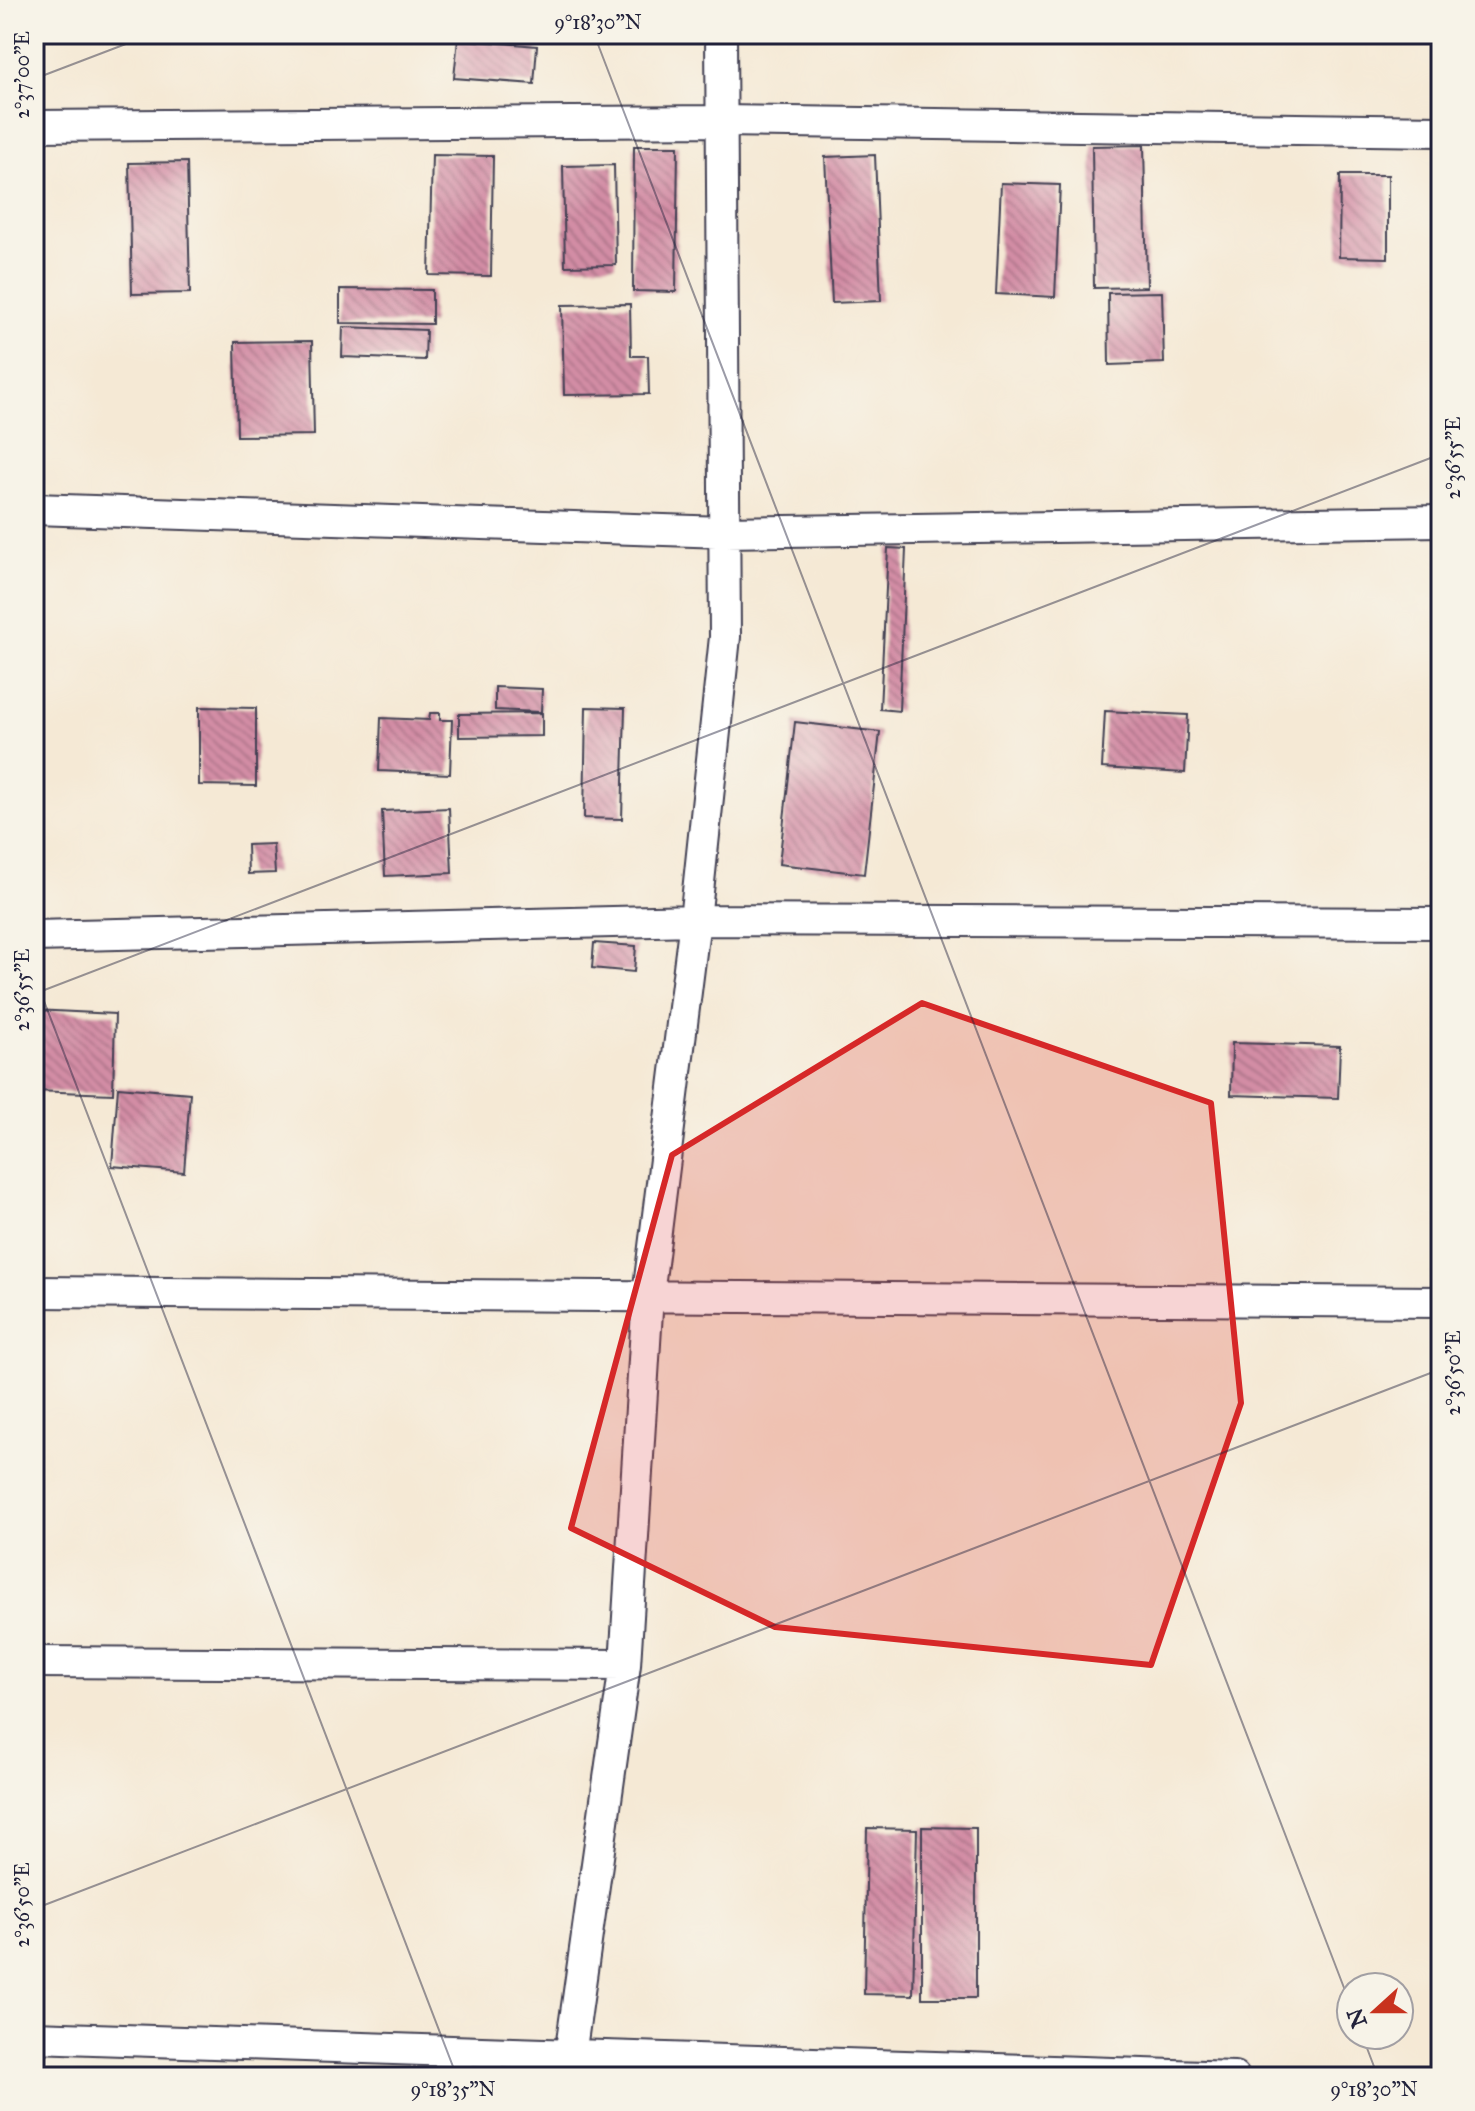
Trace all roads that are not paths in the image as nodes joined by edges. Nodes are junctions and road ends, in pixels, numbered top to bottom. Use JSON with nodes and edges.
{"nodes":[{"id":1,"x":721,"y":34,"type":"edge"},
{"id":2,"x":722,"y":121,"type":"junction"},
{"id":3,"x":34,"y":126,"type":"edge"},
{"id":4,"x":1441,"y":131,"type":"edge"},
{"id":5,"x":34,"y":509,"type":"edge"},
{"id":6,"x":1441,"y":521,"type":"edge"},
{"id":7,"x":724,"y":532,"type":"junction"},
{"id":8,"x":695,"y":920,"type":"junction"},
{"id":9,"x":1441,"y":923,"type":"edge"},
{"id":10,"x":34,"y":936,"type":"edge"},
{"id":11,"x":34,"y":1292,"type":"edge"},
{"id":12,"x":648,"y":1295,"type":"junction"},
{"id":13,"x":1441,"y":1302,"type":"edge"},
{"id":14,"x":34,"y":1662,"type":"edge"},
{"id":15,"x":625,"y":1665,"type":"junction"},
{"id":16,"x":34,"y":2037,"type":"edge"},
{"id":17,"x":568,"y":2066,"type":"edge"},
{"id":18,"x":1234,"y":2077,"type":"edge"}],
"edges":[{"from":1,"to":2,"type":"street"},
{"from":2,"to":3,"type":"street"},
{"from":2,"to":4,"type":"street"},
{"from":2,"to":7,"type":"street"},
{"from":5,"to":7,"type":"street"},
{"from":6,"to":7,"type":"street"},
{"from":7,"to":8,"type":"street"},
{"from":8,"to":9,"type":"street"},
{"from":8,"to":10,"type":"street"},
{"from":8,"to":12,"type":"street"},
{"from":11,"to":12,"type":"street"},
{"from":12,"to":13,"type":"street"},
{"from":12,"to":15,"type":"street"},
{"from":14,"to":15,"type":"street"},
{"from":15,"to":17,"type":"street"},
{"from":16,"to":17,"type":"street"},
{"from":17,"to":18,"type":"street"}]}
